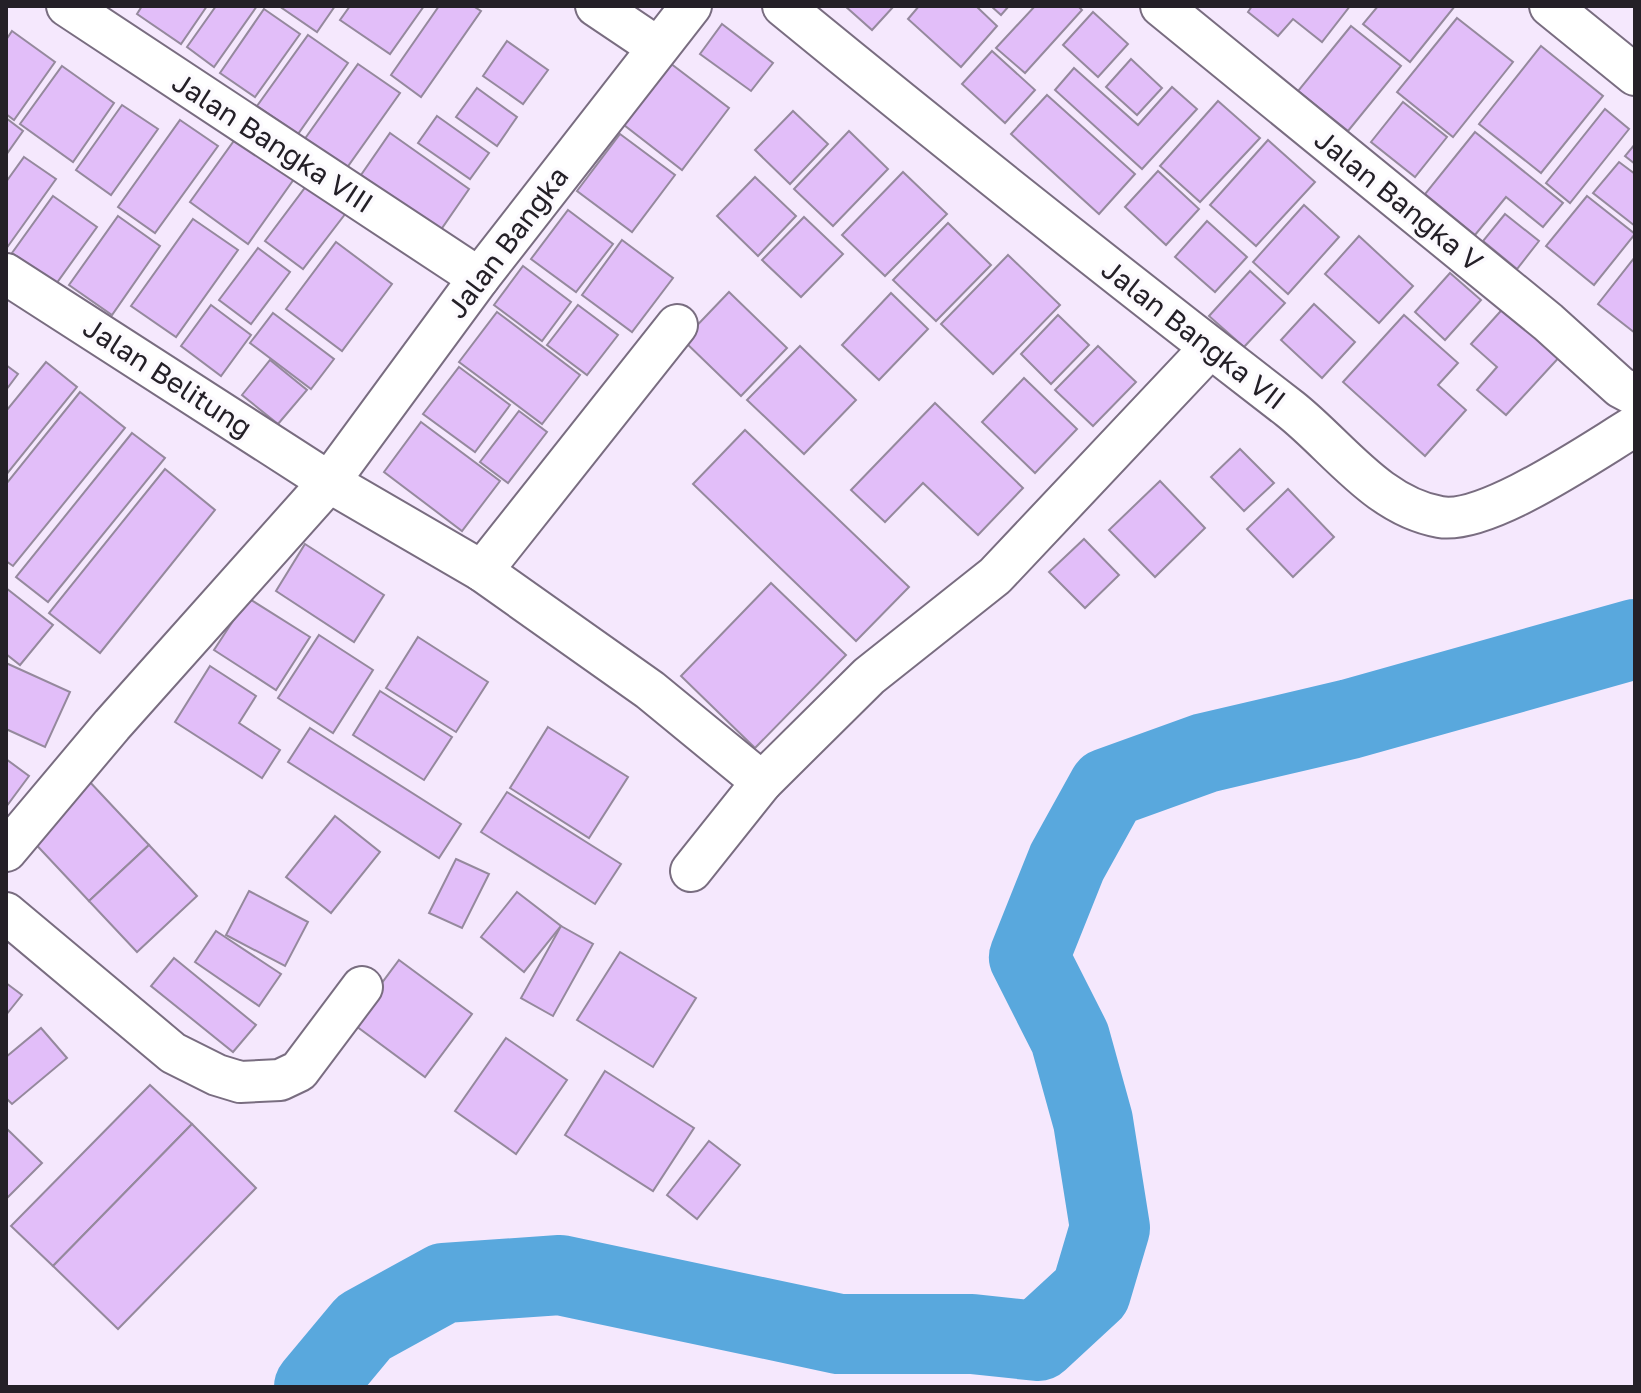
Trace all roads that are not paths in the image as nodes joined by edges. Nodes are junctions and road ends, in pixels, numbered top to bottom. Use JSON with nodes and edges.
{"nodes":[{"id":1,"x":67,"y":6,"type":"edge"},
{"id":2,"x":596,"y":6,"type":"edge"},
{"id":3,"x":691,"y":6,"type":"edge"},
{"id":4,"x":783,"y":6,"type":"edge"},
{"id":5,"x":1161,"y":6,"type":"edge"},
{"id":6,"x":1550,"y":6,"type":"edge"},
{"id":7,"x":657,"y":47,"type":"junction"},
{"id":8,"x":1635,"y":75,"type":"edge"},
{"id":9,"x":6,"y":274,"type":"edge"},
{"id":10,"x":479,"y":278,"type":"junction"},
{"id":11,"x":677,"y":325,"type":"dead end"},
{"id":12,"x":1210,"y":348,"type":"junction"},
{"id":13,"x":1635,"y":395,"type":"edge"},
{"id":14,"x":1635,"y":426,"type":"edge"},
{"id":15,"x":329,"y":482,"type":"junction"},
{"id":16,"x":482,"y":571,"type":"junction"},
{"id":17,"x":762,"y":782,"type":"junction"},
{"id":18,"x":6,"y":851,"type":"edge"},
{"id":19,"x":691,"y":871,"type":"dead end"},
{"id":20,"x":6,"y":913,"type":"edge"},
{"id":21,"x":362,"y":987,"type":"dead end"}],
"edges":[{"from":1,"to":10,"type":"street","name":"Jalan Bangka VIII"},
{"from":2,"to":7,"type":"street"},
{"from":3,"to":7,"type":"street","name":"Jalan Bangka"},
{"from":4,"to":12,"type":"street","name":"Jalan Bangka VII"},
{"from":5,"to":13,"type":"street","name":"Jalan Bangka V"},
{"from":6,"to":8,"type":"street"},
{"from":7,"to":10,"type":"street","name":"Jalan Bangka"},
{"from":9,"to":15,"type":"street","name":"Jalan Belitung"},
{"from":10,"to":15,"type":"street","name":"Jalan Bangka"},
{"from":11,"to":16,"type":"street"},
{"from":12,"to":14,"type":"street","name":"Jalan Bangka VII"},
{"from":12,"to":17,"type":"street"},
{"from":15,"to":16,"type":"street","name":"Jalan Belitung"},
{"from":15,"to":18,"type":"street","name":"Jalan Bangka"},
{"from":16,"to":17,"type":"street","name":"Jalan Belitung"},
{"from":17,"to":19,"type":"street"},
{"from":20,"to":21,"type":"street"}]}
